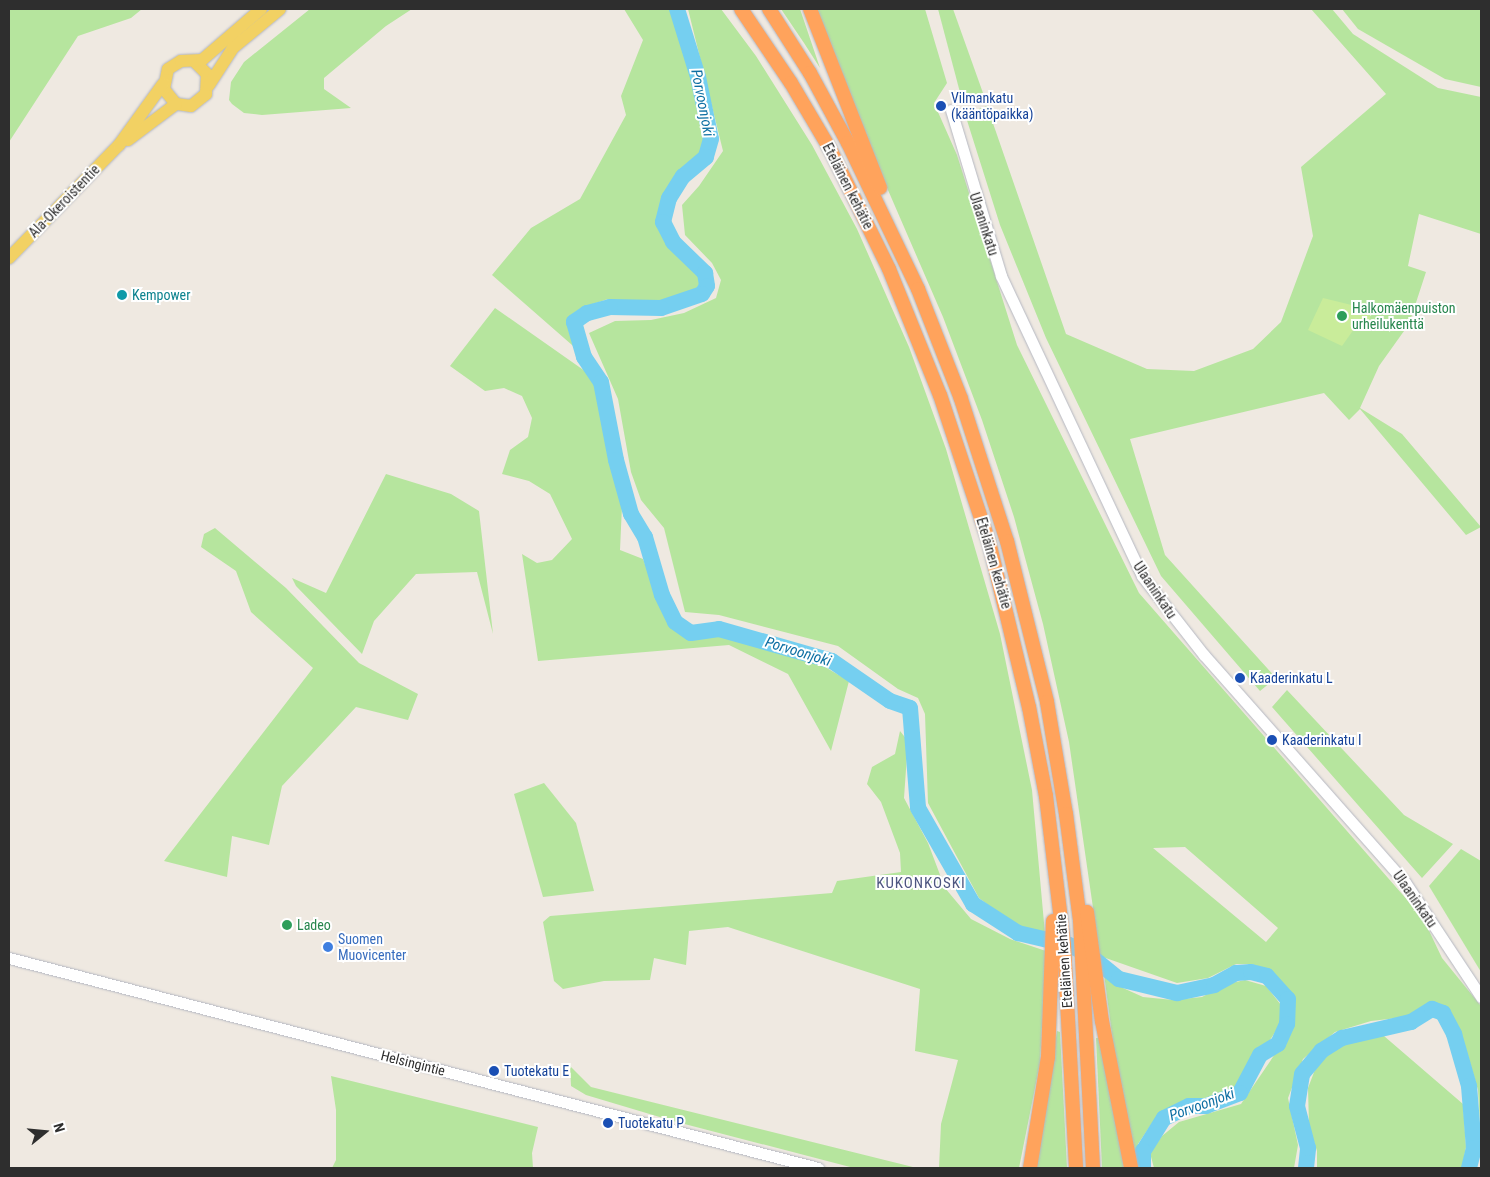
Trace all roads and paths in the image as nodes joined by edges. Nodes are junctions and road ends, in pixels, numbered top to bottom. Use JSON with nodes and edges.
{"nodes":[{"id":1,"x":261,"y":9,"type":"edge"},
{"id":2,"x":280,"y":9,"type":"edge"},
{"id":3,"x":741,"y":9,"type":"edge"},
{"id":4,"x":769,"y":9,"type":"edge"},
{"id":5,"x":810,"y":9,"type":"edge"},
{"id":6,"x":191,"y":62,"type":"junction"},
{"id":7,"x":163,"y":84,"type":"junction"},
{"id":8,"x":209,"y":85,"type":"junction"},
{"id":9,"x":176,"y":104,"type":"junction"},
{"id":10,"x":950,"y":110,"type":"dead end"},
{"id":11,"x":119,"y":145,"type":"junction"},
{"id":12,"x":9,"y":258,"type":"edge"},
{"id":13,"x":961,"y":399,"type":"junction"},
{"id":14,"x":9,"y":958,"type":"edge"},
{"id":15,"x":1060,"y":974,"type":"junction"},
{"id":16,"x":1091,"y":982,"type":"junction"},
{"id":17,"x":1481,"y":998,"type":"edge"},
{"id":18,"x":818,"y":1168,"type":"edge"},
{"id":19,"x":1030,"y":1168,"type":"edge"},
{"id":20,"x":1076,"y":1168,"type":"edge"},
{"id":21,"x":1094,"y":1168,"type":"edge"},
{"id":22,"x":1131,"y":1168,"type":"edge"}],
"edges":[{"from":1,"to":6,"type":"main road"},
{"from":2,"to":8,"type":"main road"},
{"from":3,"to":15,"type":"highway","name":"Eteläinen kehätie"},
{"from":4,"to":13,"type":"highway","name":"Eteläinen kehätie"},
{"from":5,"to":13,"type":"highway"},
{"from":6,"to":7,"type":"main road"},
{"from":6,"to":8,"type":"main road"},
{"from":7,"to":9,"type":"main road"},
{"from":7,"to":11,"type":"main road","name":"Ala-Okeroistentie"},
{"from":8,"to":9,"type":"main road"},
{"from":9,"to":11,"type":"main road","name":"Ala-Okeroistentie"},
{"from":10,"to":17,"type":"street","name":"Ulaaninkatu"},
{"from":11,"to":12,"type":"main road","name":"Ala-Okeroistentie"},
{"from":13,"to":16,"type":"highway","name":"Eteläinen kehätie"},
{"from":14,"to":18,"type":"street","name":"Helsingintie"},
{"from":15,"to":19,"type":"highway"},
{"from":15,"to":20,"type":"highway","name":"Eteläinen kehätie"},
{"from":16,"to":21,"type":"highway","name":"Eteläinen kehätie"},
{"from":16,"to":22,"type":"highway"}]}
